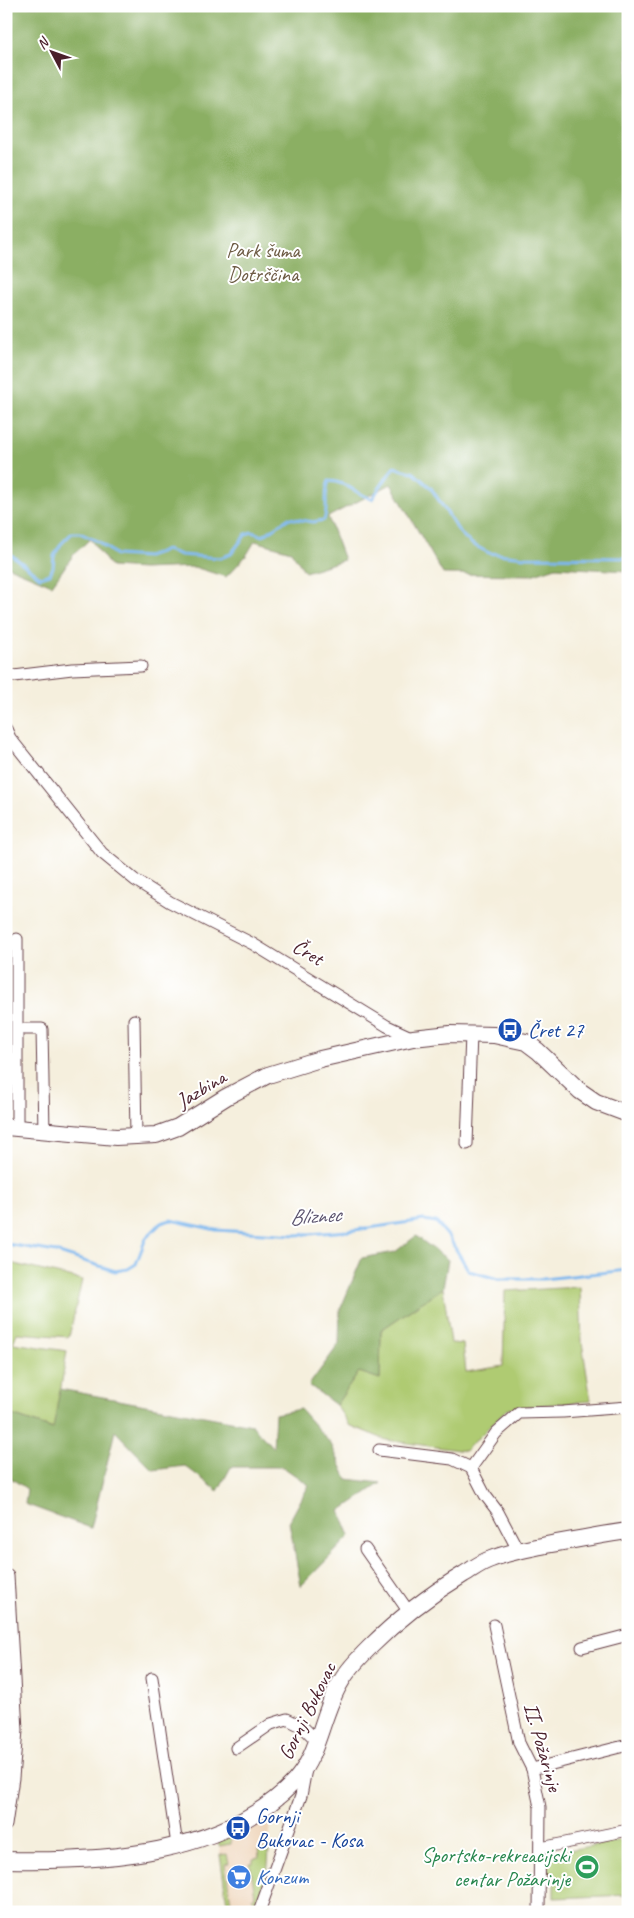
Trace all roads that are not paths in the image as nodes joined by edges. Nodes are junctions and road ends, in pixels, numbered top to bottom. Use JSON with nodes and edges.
{"nodes":[{"id":1,"x":141,"y":666,"type":"dead end"},
{"id":2,"x":6,"y":676,"type":"edge"},
{"id":3,"x":8,"y":735,"type":"edge"},
{"id":4,"x":17,"y":939,"type":"dead end"},
{"id":5,"x":134,"y":1020,"type":"dead end"},
{"id":6,"x":25,"y":1029,"type":"dead end"},
{"id":7,"x":471,"y":1034,"type":"junction"},
{"id":8,"x":413,"y":1038,"type":"junction"},
{"id":9,"x":628,"y":1114,"type":"edge"},
{"id":10,"x":12,"y":1128,"type":"edge"},
{"id":11,"x":44,"y":1132,"type":"junction"},
{"id":12,"x":136,"y":1136,"type":"junction"},
{"id":13,"x":467,"y":1144,"type":"dead end"},
{"id":14,"x":628,"y":1407,"type":"edge"},
{"id":15,"x":380,"y":1450,"type":"dead end"},
{"id":16,"x":471,"y":1468,"type":"junction"},
{"id":17,"x":628,"y":1531,"type":"edge"},
{"id":18,"x":365,"y":1549,"type":"dead end"},
{"id":19,"x":518,"y":1550,"type":"junction"},
{"id":20,"x":6,"y":1575,"type":"edge"},
{"id":21,"x":409,"y":1612,"type":"junction"},
{"id":22,"x":494,"y":1625,"type":"dead end"},
{"id":23,"x":628,"y":1635,"type":"edge"},
{"id":24,"x":582,"y":1647,"type":"dead end"},
{"id":25,"x":152,"y":1678,"type":"dead end"},
{"id":26,"x":318,"y":1742,"type":"junction"},
{"id":27,"x":628,"y":1745,"type":"edge"},
{"id":28,"x":236,"y":1748,"type":"dead end"},
{"id":29,"x":307,"y":1766,"type":"junction"},
{"id":30,"x":532,"y":1769,"type":"junction"},
{"id":31,"x":6,"y":1825,"type":"edge"},
{"id":32,"x":628,"y":1830,"type":"edge"},
{"id":33,"x":177,"y":1845,"type":"junction"},
{"id":34,"x":541,"y":1848,"type":"junction"},
{"id":35,"x":6,"y":1860,"type":"edge"},
{"id":36,"x":259,"y":1912,"type":"edge"},
{"id":37,"x":539,"y":1912,"type":"edge"}],
"edges":[{"from":1,"to":2,"type":"street"},
{"from":3,"to":8,"type":"street","name":"Čret"},
{"from":4,"to":10,"type":"street"},
{"from":5,"to":12,"type":"street"},
{"from":6,"to":11,"type":"street"},
{"from":7,"to":8,"type":"street"},
{"from":7,"to":9,"type":"street"},
{"from":7,"to":13,"type":"street"},
{"from":8,"to":12,"type":"street","name":"Jazbina"},
{"from":10,"to":11,"type":"street","name":"Jazbina"},
{"from":11,"to":12,"type":"street","name":"Jazbina"},
{"from":14,"to":16,"type":"street"},
{"from":15,"to":16,"type":"street"},
{"from":16,"to":19,"type":"street"},
{"from":17,"to":19,"type":"street","name":"Gornji Bukovac"},
{"from":18,"to":21,"type":"street"},
{"from":19,"to":21,"type":"street","name":"Gornji Bukovac"},
{"from":20,"to":31,"type":"street"},
{"from":21,"to":26,"type":"street","name":"Gornji Bukovac"},
{"from":22,"to":30,"type":"street","name":"II. Požarinje"},
{"from":23,"to":24,"type":"street"},
{"from":25,"to":33,"type":"street"},
{"from":26,"to":28,"type":"street"},
{"from":26,"to":29,"type":"street","name":"Gornji Bukovac"},
{"from":27,"to":30,"type":"street"},
{"from":29,"to":33,"type":"street","name":"Gornji Bukovac"},
{"from":29,"to":36,"type":"street"},
{"from":30,"to":34,"type":"street","name":"II. Požarinje"},
{"from":32,"to":34,"type":"street"},
{"from":33,"to":35,"type":"street","name":"Gornji Bukovac"},
{"from":34,"to":37,"type":"street","name":"II. Požarinje"}]}
